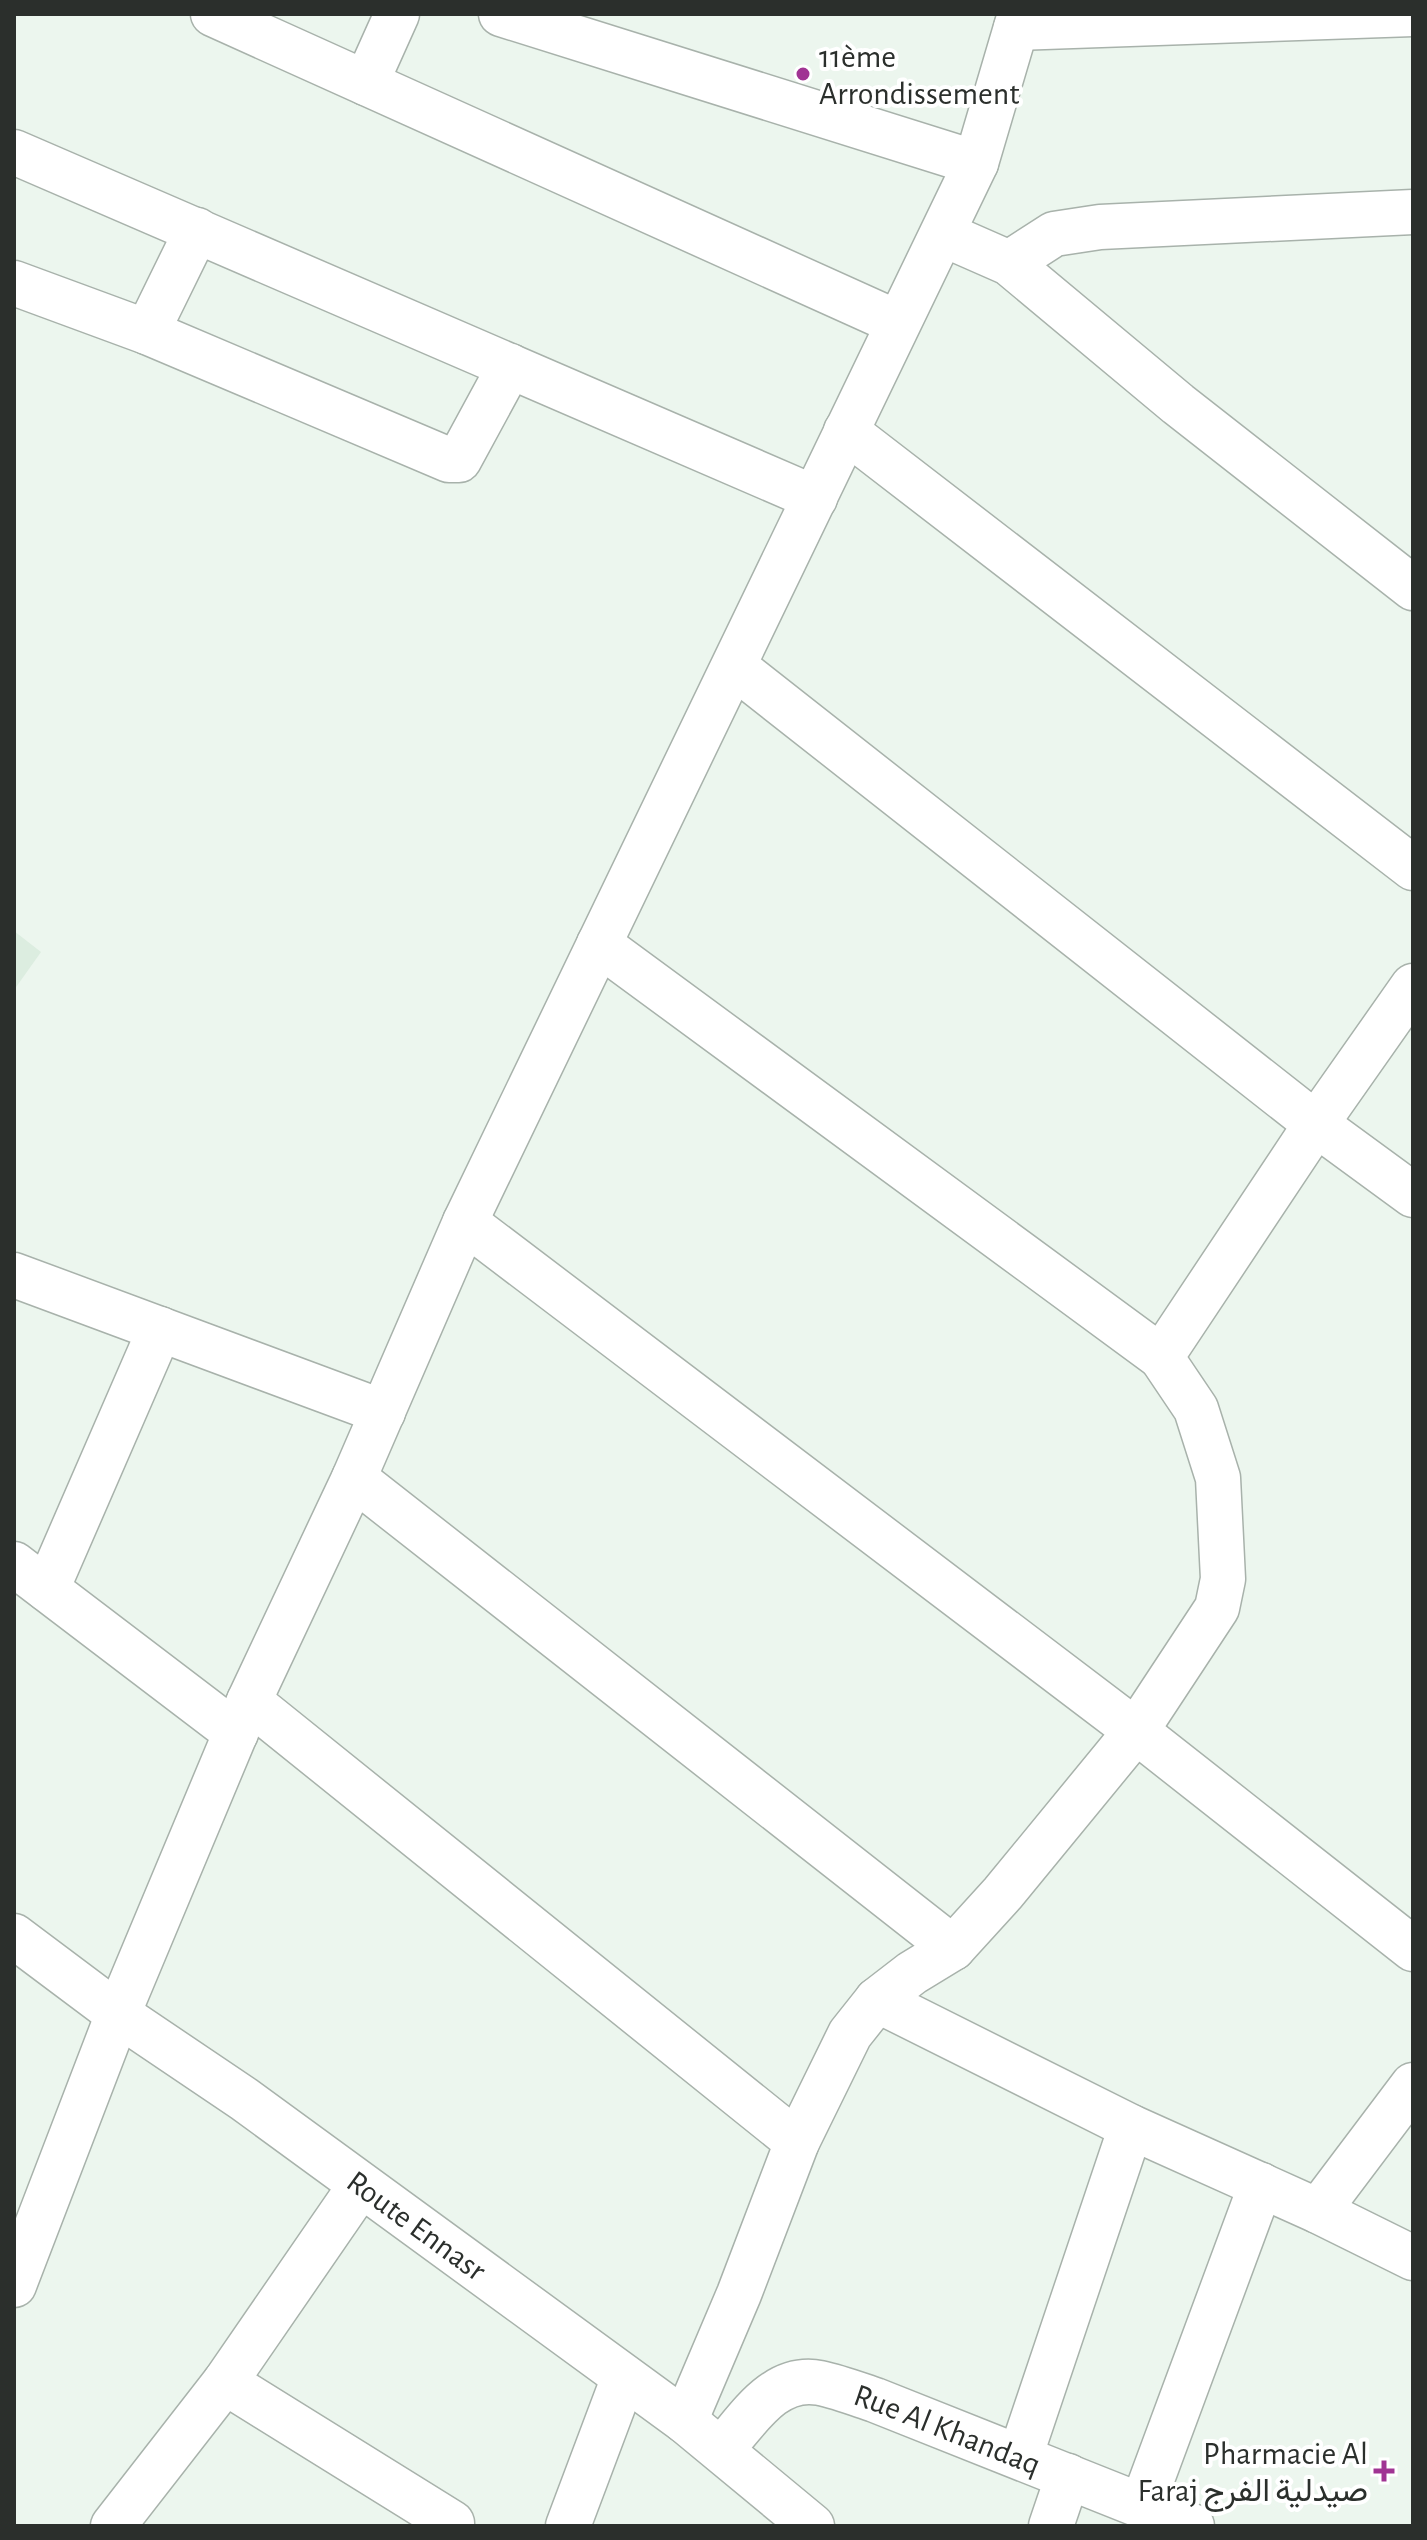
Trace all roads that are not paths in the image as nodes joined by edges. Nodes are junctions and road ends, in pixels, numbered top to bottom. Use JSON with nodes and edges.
{"nodes":[{"id":1,"x":213,"y":14,"type":"edge"},
{"id":2,"x":397,"y":14,"type":"edge"},
{"id":3,"x":501,"y":14,"type":"edge"},
{"id":4,"x":1413,"y":14,"type":"edge"},
{"id":5,"x":1018,"y":21,"type":"edge"},
{"id":6,"x":366,"y":83,"type":"junction"},
{"id":7,"x":14,"y":152,"type":"edge"},
{"id":8,"x":976,"y":163,"type":"junction"},
{"id":9,"x":1413,"y":212,"type":"edge"},
{"id":10,"x":197,"y":230,"type":"junction"},
{"id":11,"x":943,"y":234,"type":"junction"},
{"id":12,"x":1009,"y":263,"type":"junction"},
{"id":13,"x":14,"y":283,"type":"edge"},
{"id":14,"x":898,"y":323,"type":"junction"},
{"id":15,"x":147,"y":332,"type":"junction"},
{"id":16,"x":510,"y":366,"type":"junction"},
{"id":17,"x":846,"y":431,"type":"junction"},
{"id":18,"x":815,"y":498,"type":"junction"},
{"id":19,"x":1413,"y":588,"type":"edge"},
{"id":20,"x":735,"y":667,"type":"junction"},
{"id":21,"x":1413,"y":868,"type":"edge"},
{"id":22,"x":599,"y":944,"type":"junction"},
{"id":23,"x":1413,"y":986,"type":"edge"},
{"id":24,"x":1316,"y":1124,"type":"junction"},
{"id":25,"x":1413,"y":1195,"type":"edge"},
{"id":26,"x":465,"y":1222,"type":"junction"},
{"id":27,"x":14,"y":1275,"type":"edge"},
{"id":28,"x":160,"y":1329,"type":"junction"},
{"id":29,"x":1161,"y":1357,"type":"junction"},
{"id":30,"x":383,"y":1412,"type":"junction"},
{"id":31,"x":354,"y":1478,"type":"junction"},
{"id":32,"x":31,"y":1576,"type":"edge"},
{"id":33,"x":242,"y":1717,"type":"junction"},
{"id":34,"x":1136,"y":1731,"type":"junction"},
{"id":35,"x":14,"y":1936,"type":"edge"},
{"id":36,"x":953,"y":1948,"type":"junction"},
{"id":37,"x":1413,"y":1949,"type":"edge"},
{"id":38,"x":877,"y":2000,"type":"junction"},
{"id":39,"x":118,"y":2014,"type":"junction"},
{"id":40,"x":1413,"y":2085,"type":"edge"},
{"id":41,"x":1131,"y":2127,"type":"junction"},
{"id":42,"x":797,"y":2142,"type":"junction"},
{"id":43,"x":1261,"y":2185,"type":"junction"},
{"id":44,"x":360,"y":2186,"type":"junction"},
{"id":45,"x":1318,"y":2211,"type":"junction"},
{"id":46,"x":1413,"y":2258,"type":"edge"},
{"id":47,"x":14,"y":2285,"type":"edge"},
{"id":48,"x":624,"y":2377,"type":"junction"},
{"id":49,"x":225,"y":2382,"type":"junction"},
{"id":50,"x":685,"y":2421,"type":"junction"},
{"id":51,"x":721,"y":2450,"type":"junction"},
{"id":52,"x":1020,"y":2457,"type":"junction"},
{"id":53,"x":1068,"y":2476,"type":"junction"},
{"id":54,"x":1142,"y":2506,"type":"junction"},
{"id":55,"x":452,"y":2523,"type":"dead end"},
{"id":56,"x":113,"y":2526,"type":"edge"},
{"id":57,"x":568,"y":2526,"type":"edge"},
{"id":58,"x":812,"y":2526,"type":"edge"},
{"id":59,"x":1051,"y":2526,"type":"edge"},
{"id":60,"x":1192,"y":2526,"type":"edge"}],
"edges":[{"from":1,"to":6,"type":"street"},
{"from":2,"to":6,"type":"street"},
{"from":3,"to":8,"type":"street"},
{"from":4,"to":5,"type":"street"},
{"from":5,"to":8,"type":"street"},
{"from":6,"to":14,"type":"street"},
{"from":7,"to":10,"type":"street"},
{"from":8,"to":11,"type":"street"},
{"from":9,"to":12,"type":"street"},
{"from":10,"to":15,"type":"street"},
{"from":10,"to":16,"type":"street"},
{"from":11,"to":12,"type":"street"},
{"from":11,"to":14,"type":"street"},
{"from":12,"to":19,"type":"street"},
{"from":13,"to":15,"type":"street"},
{"from":14,"to":17,"type":"street"},
{"from":15,"to":16,"type":"street"},
{"from":16,"to":18,"type":"street"},
{"from":17,"to":18,"type":"street"},
{"from":17,"to":21,"type":"street"},
{"from":18,"to":20,"type":"street"},
{"from":20,"to":22,"type":"street"},
{"from":20,"to":24,"type":"street"},
{"from":22,"to":26,"type":"street"},
{"from":22,"to":29,"type":"street"},
{"from":23,"to":24,"type":"street"},
{"from":24,"to":25,"type":"street"},
{"from":24,"to":29,"type":"street"},
{"from":26,"to":30,"type":"street"},
{"from":26,"to":34,"type":"street"},
{"from":27,"to":28,"type":"street"},
{"from":28,"to":30,"type":"street"},
{"from":28,"to":32,"type":"street"},
{"from":29,"to":34,"type":"street"},
{"from":30,"to":31,"type":"street"},
{"from":31,"to":33,"type":"street"},
{"from":31,"to":36,"type":"street"},
{"from":32,"to":33,"type":"street"},
{"from":33,"to":39,"type":"street"},
{"from":33,"to":42,"type":"street"},
{"from":34,"to":36,"type":"street"},
{"from":34,"to":37,"type":"street"},
{"from":35,"to":39,"type":"street","name":"Route Ennasr"},
{"from":36,"to":38,"type":"street"},
{"from":38,"to":41,"type":"street"},
{"from":38,"to":42,"type":"street"},
{"from":39,"to":44,"type":"street","name":"Route Ennasr"},
{"from":39,"to":47,"type":"street"},
{"from":40,"to":45,"type":"street"},
{"from":41,"to":43,"type":"street"},
{"from":41,"to":52,"type":"street"},
{"from":42,"to":50,"type":"street"},
{"from":43,"to":45,"type":"street"},
{"from":43,"to":54,"type":"street"},
{"from":44,"to":48,"type":"street","name":"Route Ennasr"},
{"from":44,"to":49,"type":"street"},
{"from":45,"to":46,"type":"street"},
{"from":48,"to":50,"type":"street","name":"Route Ennasr"},
{"from":48,"to":57,"type":"street"},
{"from":49,"to":55,"type":"street"},
{"from":49,"to":56,"type":"street"},
{"from":50,"to":51,"type":"street","name":"Route Ennasr"},
{"from":51,"to":52,"type":"street","name":"Rue Al Khandaq"},
{"from":51,"to":58,"type":"street","name":"Route Ennasr"},
{"from":52,"to":53,"type":"street","name":"Rue Al Khandaq"},
{"from":53,"to":54,"type":"street","name":"Rue Al Khandaq"},
{"from":53,"to":59,"type":"street"},
{"from":54,"to":60,"type":"street","name":"Rue Al Khandaq"}]}
